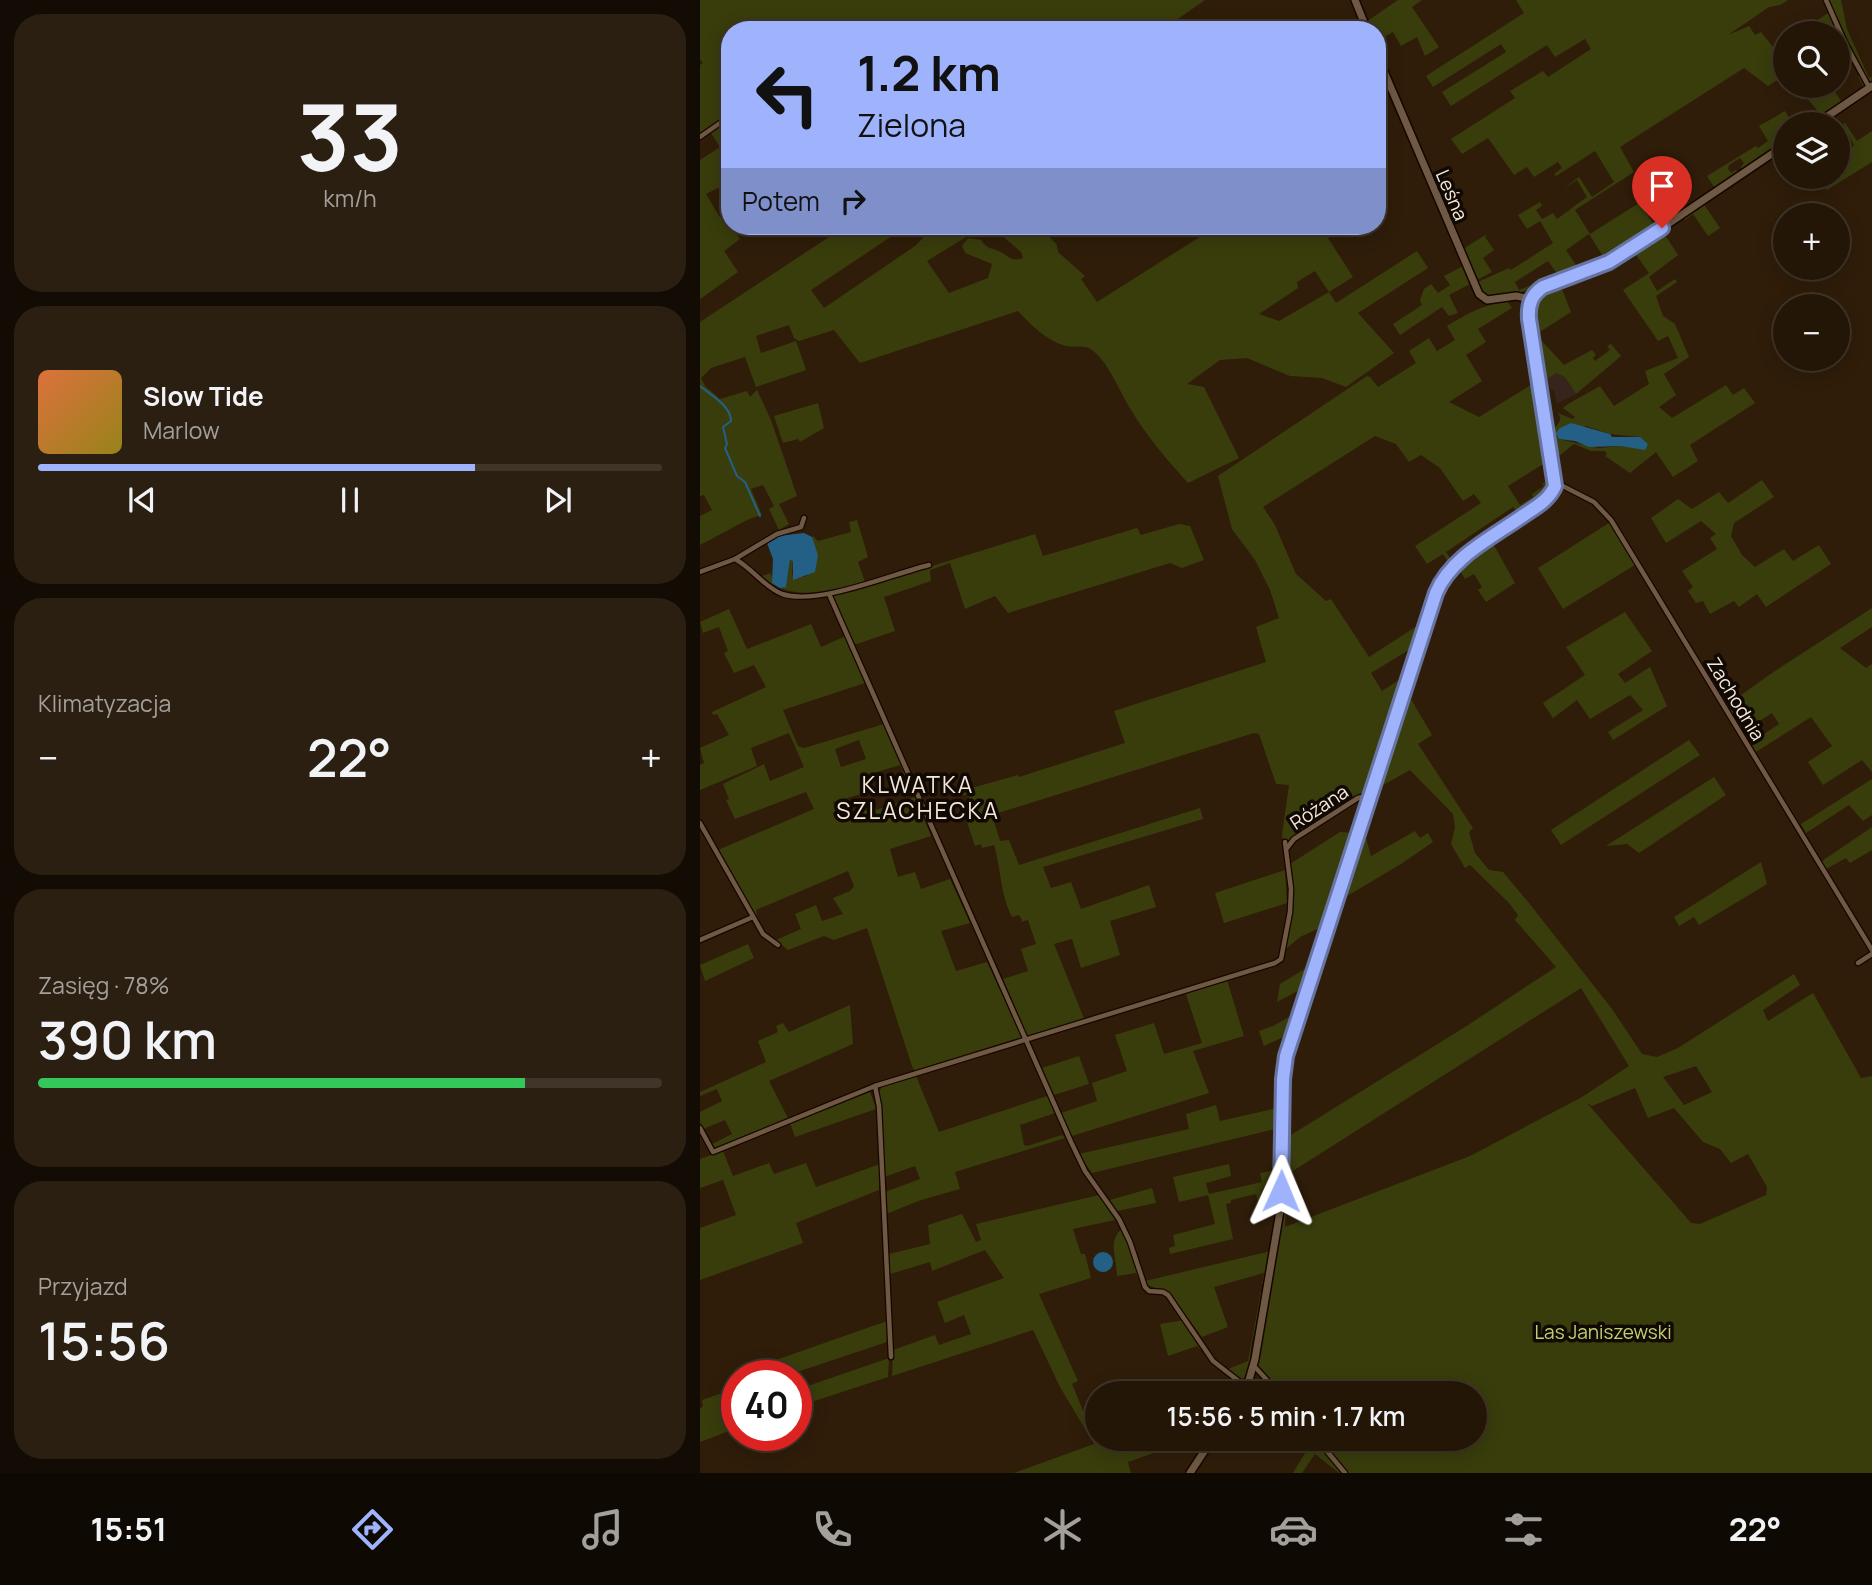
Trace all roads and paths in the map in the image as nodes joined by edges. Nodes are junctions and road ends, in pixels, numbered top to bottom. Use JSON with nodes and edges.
{"nodes":[{"id":1,"x":1354,"y":0,"type":"edge"},
{"id":2,"x":1826,"y":0,"type":"edge"},
{"id":3,"x":1363,"y":21,"type":"edge"},
{"id":4,"x":1386,"y":77,"type":"edge"},
{"id":5,"x":1871,"y":87,"type":"edge"},
{"id":6,"x":1834,"y":112,"type":"edge"},
{"id":7,"x":721,"y":122,"type":"edge"},
{"id":8,"x":700,"y":137,"type":"edge"},
{"id":9,"x":1773,"y":153,"type":"edge"},
{"id":10,"x":1531,"y":299,"type":"junction"},
{"id":11,"x":1555,"y":482,"type":"junction"},
{"id":12,"x":804,"y":518,"type":"dead end"},
{"id":13,"x":735,"y":559,"type":"junction"},
{"id":14,"x":929,"y":565,"type":"dead end"},
{"id":15,"x":700,"y":572,"type":"edge"},
{"id":16,"x":829,"y":594,"type":"junction"},
{"id":17,"x":1370,"y":795,"type":"junction"},
{"id":18,"x":700,"y":823,"type":"edge"},
{"id":19,"x":1284,"y":842,"type":"dead end"},
{"id":20,"x":1286,"y":849,"type":"junction"},
{"id":21,"x":753,"y":917,"type":"junction"},
{"id":22,"x":700,"y":940,"type":"edge"},
{"id":23,"x":778,"y":945,"type":"dead end"},
{"id":24,"x":1872,"y":952,"type":"edge"},
{"id":25,"x":1858,"y":962,"type":"dead end"},
{"id":26,"x":1026,"y":1040,"type":"junction"},
{"id":27,"x":875,"y":1086,"type":"junction"},
{"id":28,"x":700,"y":1128,"type":"edge"},
{"id":29,"x":891,"y":1357,"type":"dead end"},
{"id":30,"x":1254,"y":1365,"type":"junction"},
{"id":31,"x":1234,"y":1381,"type":"edge"},
{"id":32,"x":1248,"y":1381,"type":"edge"},
{"id":33,"x":1268,"y":1381,"type":"edge"},
{"id":34,"x":1204,"y":1451,"type":"edge"},
{"id":35,"x":1327,"y":1451,"type":"edge"},
{"id":36,"x":1190,"y":1473,"type":"edge"},
{"id":37,"x":1345,"y":1473,"type":"edge"}],
"edges":[{"from":1,"to":3,"type":"street"},
{"from":2,"to":5,"type":"street"},
{"from":4,"to":10,"type":"street","name":"Leśna"},
{"from":5,"to":6,"type":"street"},
{"from":7,"to":8,"type":"street"},
{"from":9,"to":10,"type":"street"},
{"from":10,"to":11,"type":"street"},
{"from":11,"to":17,"type":"street"},
{"from":11,"to":24,"type":"street","name":"Zachodnia"},
{"from":12,"to":13,"type":"street"},
{"from":13,"to":15,"type":"street"},
{"from":13,"to":16,"type":"street"},
{"from":14,"to":16,"type":"street"},
{"from":16,"to":26,"type":"street"},
{"from":17,"to":20,"type":"street","name":"Różana"},
{"from":17,"to":30,"type":"street"},
{"from":18,"to":21,"type":"street"},
{"from":19,"to":20,"type":"street"},
{"from":20,"to":26,"type":"street"},
{"from":21,"to":22,"type":"street"},
{"from":21,"to":23,"type":"street"},
{"from":24,"to":25,"type":"street"},
{"from":26,"to":27,"type":"street"},
{"from":26,"to":31,"type":"street"},
{"from":27,"to":28,"type":"street"},
{"from":27,"to":29,"type":"street"},
{"from":30,"to":32,"type":"street"},
{"from":30,"to":33,"type":"street"},
{"from":34,"to":36,"type":"street"},
{"from":35,"to":37,"type":"street"}]}
